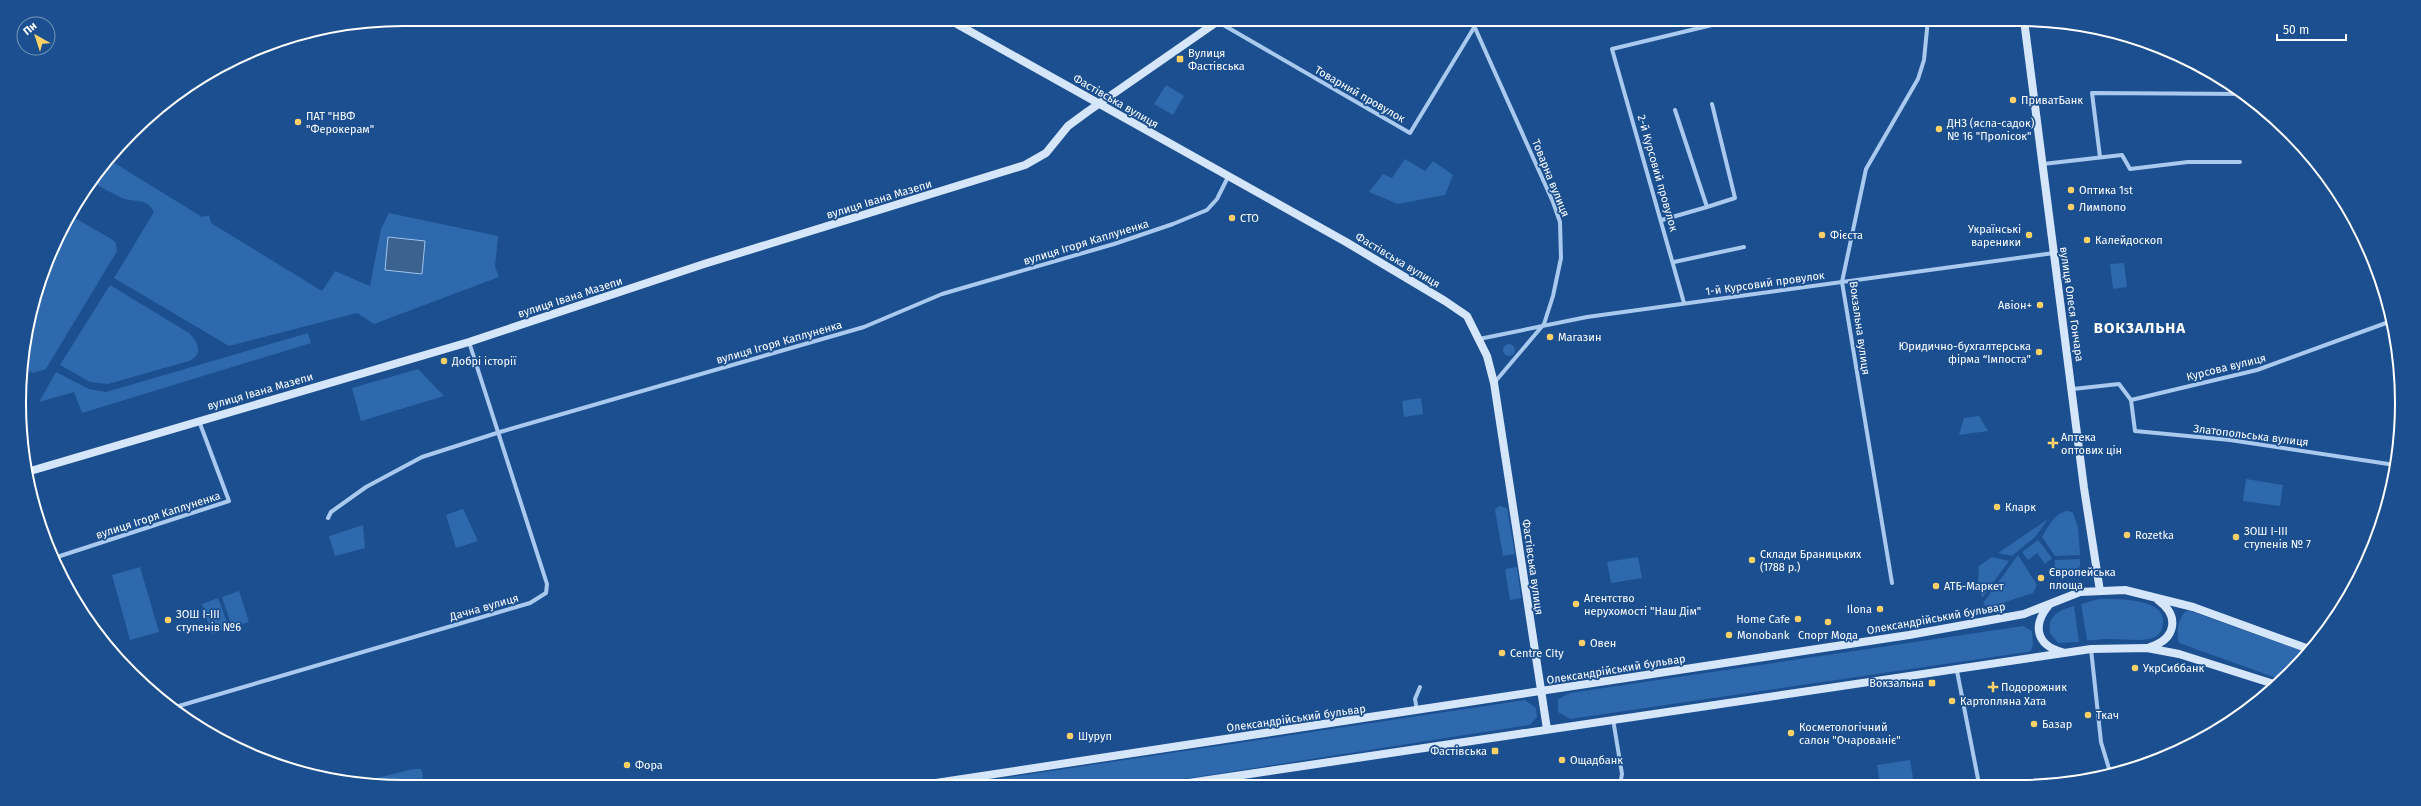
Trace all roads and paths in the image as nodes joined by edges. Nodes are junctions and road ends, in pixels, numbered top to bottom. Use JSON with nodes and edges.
{"nodes":[{"id":1,"x":961,"y":26,"type":"edge"},
{"id":2,"x":1208,"y":26,"type":"edge"},
{"id":3,"x":1227,"y":26,"type":"edge"},
{"id":4,"x":1474,"y":26,"type":"joint"},
{"id":5,"x":1709,"y":26,"type":"edge"},
{"id":6,"x":1927,"y":26,"type":"edge"},
{"id":7,"x":2025,"y":26,"type":"edge"},
{"id":8,"x":2233,"y":94,"type":"edge"},
{"id":9,"x":1099,"y":103,"type":"junction"},
{"id":10,"x":1712,"y":104,"type":"dead end"},
{"id":11,"x":1675,"y":110,"type":"dead end"},
{"id":12,"x":2100,"y":158,"type":"junction"},
{"id":13,"x":2240,"y":162,"type":"dead end"},
{"id":14,"x":2043,"y":164,"type":"junction"},
{"id":15,"x":1228,"y":177,"type":"junction"},
{"id":16,"x":1707,"y":207,"type":"junction"},
{"id":17,"x":1662,"y":220,"type":"junction"},
{"id":18,"x":1744,"y":247,"type":"dead end"},
{"id":19,"x":2054,"y":253,"type":"junction"},
{"id":20,"x":1674,"y":262,"type":"junction"},
{"id":21,"x":1842,"y":282,"type":"junction"},
{"id":22,"x":1684,"y":303,"type":"junction"},
{"id":23,"x":2386,"y":323,"type":"dead end"},
{"id":24,"x":1544,"y":324,"type":"junction"},
{"id":25,"x":1479,"y":339,"type":"junction"},
{"id":26,"x":470,"y":342,"type":"junction"},
{"id":27,"x":1494,"y":383,"type":"junction"},
{"id":28,"x":2073,"y":389,"type":"junction"},
{"id":29,"x":2131,"y":400,"type":"junction"},
{"id":30,"x":199,"y":420,"type":"junction"},
{"id":31,"x":500,"y":432,"type":"junction"},
{"id":32,"x":2390,"y":464,"type":"edge"},
{"id":33,"x":32,"y":471,"type":"edge"},
{"id":34,"x":328,"y":518,"type":"dead end"},
{"id":35,"x":59,"y":556,"type":"edge"},
{"id":36,"x":1892,"y":583,"type":"dead end"},
{"id":37,"x":2100,"y":591,"type":"junction"},
{"id":38,"x":2152,"y":596,"type":"junction"},
{"id":39,"x":2049,"y":604,"type":"junction"},
{"id":40,"x":2305,"y":647,"type":"edge"},
{"id":41,"x":2147,"y":648,"type":"junction"},
{"id":42,"x":2091,"y":649,"type":"junction"},
{"id":43,"x":2064,"y":653,"type":"junction"},
{"id":44,"x":1957,"y":671,"type":"junction"},
{"id":45,"x":2271,"y":683,"type":"edge"},
{"id":46,"x":1420,"y":686,"type":"dead end"},
{"id":47,"x":1541,"y":692,"type":"junction"},
{"id":48,"x":179,"y":706,"type":"edge"},
{"id":49,"x":1417,"y":711,"type":"junction"},
{"id":50,"x":1613,"y":719,"type":"junction"},
{"id":51,"x":1547,"y":729,"type":"junction"},
{"id":52,"x":2109,"y":769,"type":"edge"},
{"id":53,"x":1235,"y":776,"type":"junction"},
{"id":54,"x":956,"y":780,"type":"edge"},
{"id":55,"x":1211,"y":780,"type":"edge"},
{"id":56,"x":1236,"y":780,"type":"edge"},
{"id":57,"x":1621,"y":780,"type":"edge"},
{"id":58,"x":1978,"y":780,"type":"edge"}],
"edges":[{"from":1,"to":9,"type":"street","name":"Фастівська вулиця"},
{"from":2,"to":9,"type":"street","name":"вулиця Івана Мазепи"},
{"from":3,"to":4,"type":"street","name":"Товарний провулок"},
{"from":4,"to":24,"type":"street","name":"Товарна вулиця"},
{"from":5,"to":17,"type":"street","name":"2-й Курсовий провулок"},
{"from":6,"to":21,"type":"street","name":"Вокзальна вулиця"},
{"from":7,"to":14,"type":"street","name":"вулиця Олеся Гончара"},
{"from":8,"to":12,"type":"street"},
{"from":9,"to":15,"type":"street","name":"Фастівська вулиця"},
{"from":9,"to":26,"type":"street","name":"вулиця Івана Мазепи"},
{"from":10,"to":16,"type":"street"},
{"from":11,"to":16,"type":"street"},
{"from":12,"to":13,"type":"street"},
{"from":12,"to":14,"type":"street"},
{"from":14,"to":19,"type":"street","name":"вулиця Олеся Гончара"},
{"from":15,"to":25,"type":"street","name":"Фастівська вулиця"},
{"from":15,"to":31,"type":"street","name":"вулиця Ігоря Каплуненка"},
{"from":16,"to":17,"type":"street"},
{"from":17,"to":20,"type":"street","name":"2-й Курсовий провулок"},
{"from":18,"to":20,"type":"street"},
{"from":19,"to":21,"type":"street","name":"1-й Курсовий провулок"},
{"from":19,"to":28,"type":"street","name":"вулиця Олеся Гончара"},
{"from":20,"to":22,"type":"street","name":"2-й Курсовий провулок"},
{"from":21,"to":22,"type":"street","name":"1-й Курсовий провулок"},
{"from":21,"to":36,"type":"street","name":"Вокзальна вулиця"},
{"from":22,"to":24,"type":"street","name":"1-й Курсовий провулок"},
{"from":23,"to":29,"type":"street","name":"Курсова вулиця"},
{"from":24,"to":25,"type":"street","name":"1-й Курсовий провулок"},
{"from":24,"to":27,"type":"street","name":"Товарна вулиця"},
{"from":25,"to":27,"type":"street","name":"Фастівська вулиця"},
{"from":26,"to":30,"type":"street","name":"вулиця Івана Мазепи"},
{"from":26,"to":31,"type":"street","name":"Дачна вулиця"},
{"from":27,"to":47,"type":"street","name":"Фастівська вулиця"},
{"from":28,"to":29,"type":"street"},
{"from":28,"to":37,"type":"street","name":"вулиця Олеся Гончара"},
{"from":29,"to":32,"type":"street","name":"Златопольська вулиця"},
{"from":30,"to":33,"type":"street","name":"вулиця Івана Мазепи"},
{"from":30,"to":35,"type":"street","name":"вулиця Ігоря Каплуненка"},
{"from":31,"to":34,"type":"street","name":"вулиця Ігоря Каплуненка"},
{"from":31,"to":48,"type":"street","name":"Дачна вулиця"},
{"from":37,"to":38,"type":"street","name":"Олександрійський бульвар"},
{"from":37,"to":39,"type":"street","name":"Олександрійський бульвар"},
{"from":38,"to":40,"type":"street","name":"Олександрійський бульвар"},
{"from":38,"to":41,"type":"street"},
{"from":39,"to":43,"type":"street"},
{"from":39,"to":47,"type":"street","name":"Олександрійський бульвар"},
{"from":41,"to":42,"type":"street"},
{"from":41,"to":45,"type":"street"},
{"from":42,"to":43,"type":"street"},
{"from":42,"to":52,"type":"street"},
{"from":43,"to":44,"type":"street"},
{"from":44,"to":50,"type":"street"},
{"from":44,"to":58,"type":"street"},
{"from":46,"to":49,"type":"street"},
{"from":47,"to":49,"type":"street","name":"Олександрійський бульвар"},
{"from":47,"to":51,"type":"street","name":"Фастівська вулиця"},
{"from":49,"to":54,"type":"street","name":"Олександрійський бульвар"},
{"from":50,"to":51,"type":"street"},
{"from":50,"to":57,"type":"street"},
{"from":51,"to":53,"type":"street"},
{"from":53,"to":55,"type":"street"},
{"from":53,"to":56,"type":"street"}]}
